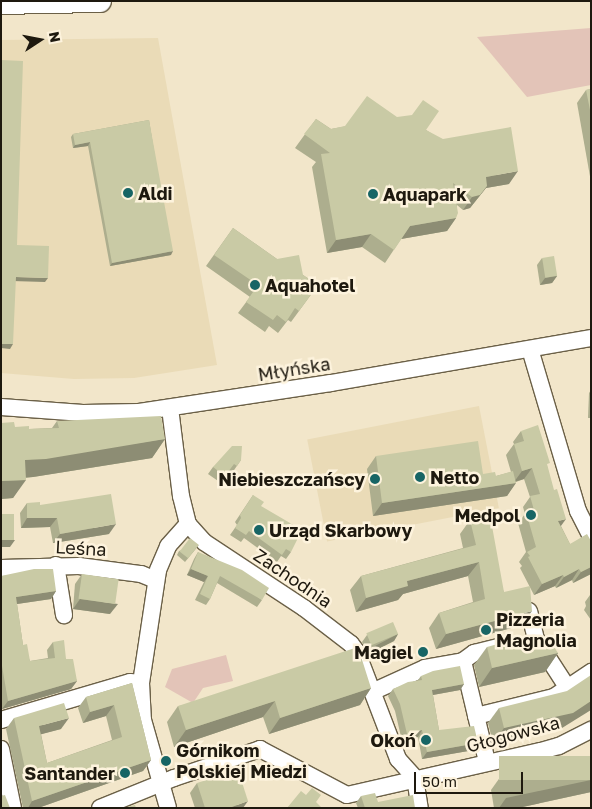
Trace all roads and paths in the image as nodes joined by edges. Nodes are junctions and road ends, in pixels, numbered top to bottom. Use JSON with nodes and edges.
{"nodes":[{"id":1,"x":100,"y":1,"type":"edge"},
{"id":2,"x":1,"y":3,"type":"edge"},
{"id":3,"x":591,"y":338,"type":"edge"},
{"id":4,"x":530,"y":349,"type":"junction"},
{"id":5,"x":1,"y":407,"type":"edge"},
{"id":6,"x":170,"y":408,"type":"junction"},
{"id":7,"x":188,"y":524,"type":"junction"},
{"id":8,"x":591,"y":536,"type":"edge"},
{"id":9,"x":56,"y":565,"type":"junction"},
{"id":10,"x":1,"y":568,"type":"edge"},
{"id":11,"x":156,"y":580,"type":"junction"},
{"id":12,"x":529,"y":611,"type":"edge"},
{"id":13,"x":64,"y":615,"type":"dead end"},
{"id":14,"x":536,"y":639,"type":"junction"},
{"id":15,"x":464,"y":661,"type":"junction"},
{"id":16,"x":591,"y":672,"type":"edge"},
{"id":17,"x":141,"y":683,"type":"junction"},
{"id":18,"x":567,"y":687,"type":"junction"},
{"id":19,"x":372,"y":692,"type":"junction"},
{"id":20,"x":476,"y":716,"type":"junction"},
{"id":21,"x":1,"y":720,"type":"edge"},
{"id":22,"x":591,"y":730,"type":"edge"},
{"id":23,"x":1,"y":749,"type":"edge"},
{"id":24,"x":487,"y":762,"type":"junction"},
{"id":25,"x":415,"y":778,"type":"junction"},
{"id":26,"x":160,"y":784,"type":"junction"},
{"id":27,"x":343,"y":802,"type":"edge"},
{"id":28,"x":13,"y":808,"type":"edge"},
{"id":29,"x":100,"y":808,"type":"edge"},
{"id":30,"x":168,"y":808,"type":"edge"},
{"id":31,"x":420,"y":808,"type":"edge"}],
"edges":[{"from":1,"to":2,"type":"main road"},
{"from":3,"to":4,"type":"street","name":"Młyńska"},
{"from":4,"to":6,"type":"street","name":"Młyńska"},
{"from":4,"to":8,"type":"street"},
{"from":5,"to":6,"type":"street","name":"Młyńska"},
{"from":6,"to":7,"type":"street","name":"Zachodnia"},
{"from":7,"to":11,"type":"street"},
{"from":7,"to":19,"type":"street","name":"Zachodnia"},
{"from":9,"to":10,"type":"street","name":"Leśna"},
{"from":9,"to":11,"type":"street","name":"Leśna"},
{"from":9,"to":13,"type":"street"},
{"from":11,"to":17,"type":"street"},
{"from":12,"to":14,"type":"street"},
{"from":14,"to":15,"type":"street"},
{"from":14,"to":18,"type":"street"},
{"from":15,"to":19,"type":"street"},
{"from":15,"to":20,"type":"street"},
{"from":16,"to":18,"type":"street"},
{"from":17,"to":21,"type":"street"},
{"from":17,"to":26,"type":"street"},
{"from":18,"to":20,"type":"street"},
{"from":19,"to":25,"type":"street","name":"Zachodnia"},
{"from":20,"to":24,"type":"street"},
{"from":22,"to":24,"type":"street","name":"Głogowska"},
{"from":23,"to":28,"type":"street"},
{"from":24,"to":25,"type":"street","name":"Głogowska"},
{"from":25,"to":27,"type":"street","name":"Głogowska"},
{"from":25,"to":31,"type":"street"},
{"from":26,"to":27,"type":"street"},
{"from":26,"to":29,"type":"street"},
{"from":26,"to":30,"type":"street"}]}
